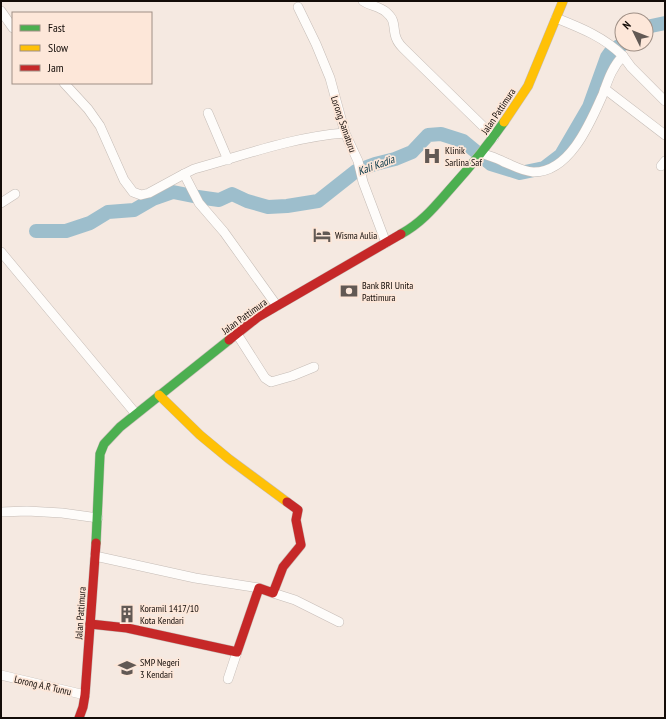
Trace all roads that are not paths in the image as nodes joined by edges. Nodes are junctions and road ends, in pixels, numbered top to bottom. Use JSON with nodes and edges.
{"nodes":[{"id":1,"x":362,"y":1,"type":"edge"},
{"id":2,"x":563,"y":1,"type":"edge"},
{"id":3,"x":298,"y":7,"type":"dead end"},
{"id":4,"x":1,"y":12,"type":"edge"},
{"id":5,"x":556,"y":18,"type":"junction"},
{"id":6,"x":12,"y":27,"type":"edge"},
{"id":7,"x":614,"y":49,"type":"edge"},
{"id":8,"x":618,"y":52,"type":"joint"},
{"id":9,"x":65,"y":84,"type":"edge"},
{"id":10,"x":605,"y":89,"type":"junction"},
{"id":11,"x":665,"y":101,"type":"edge"},
{"id":12,"x":208,"y":112,"type":"dead end"},
{"id":13,"x":345,"y":133,"type":"junction"},
{"id":14,"x":665,"y":135,"type":"edge"},
{"id":15,"x":492,"y":139,"type":"junction"},
{"id":16,"x":481,"y":154,"type":"junction"},
{"id":17,"x":228,"y":160,"type":"junction"},
{"id":18,"x":187,"y":180,"type":"junction"},
{"id":19,"x":15,"y":194,"type":"dead end"},
{"id":20,"x":1,"y":203,"type":"edge"},
{"id":21,"x":386,"y":243,"type":"junction"},
{"id":22,"x":1,"y":252,"type":"edge"},
{"id":23,"x":277,"y":306,"type":"junction"},
{"id":24,"x":236,"y":334,"type":"junction"},
{"id":25,"x":314,"y":367,"type":"dead end"},
{"id":26,"x":159,"y":395,"type":"junction"},
{"id":27,"x":136,"y":414,"type":"junction"},
{"id":28,"x":1,"y":512,"type":"edge"},
{"id":29,"x":98,"y":518,"type":"junction"},
{"id":30,"x":95,"y":556,"type":"junction"},
{"id":31,"x":259,"y":588,"type":"junction"},
{"id":32,"x":273,"y":593,"type":"junction"},
{"id":33,"x":339,"y":622,"type":"dead end"},
{"id":34,"x":90,"y":624,"type":"junction"},
{"id":35,"x":237,"y":652,"type":"junction"},
{"id":36,"x":1,"y":675,"type":"edge"},
{"id":37,"x":228,"y":679,"type":"dead end"},
{"id":38,"x":85,"y":695,"type":"junction"},
{"id":39,"x":79,"y":718,"type":"edge"}],
"edges":[{"from":1,"to":15,"type":"street"},
{"from":2,"to":5,"type":"main road","name":"Jalan Pattimura"},
{"from":3,"to":13,"type":"street","name":"Lorong Samaturu"},
{"from":4,"to":6,"type":"street"},
{"from":5,"to":7,"type":"street"},
{"from":5,"to":15,"type":"main road","name":"Jalan Pattimura"},
{"from":8,"to":10,"type":"street"},
{"from":8,"to":11,"type":"street"},
{"from":9,"to":18,"type":"street"},
{"from":10,"to":14,"type":"street"},
{"from":10,"to":16,"type":"street"},
{"from":12,"to":17,"type":"street"},
{"from":13,"to":17,"type":"street"},
{"from":13,"to":21,"type":"street","name":"Lorong Samaturu"},
{"from":15,"to":16,"type":"main road","name":"Jalan Pattimura"},
{"from":16,"to":21,"type":"main road","name":"Jalan Pattimura"},
{"from":17,"to":18,"type":"street"},
{"from":18,"to":23,"type":"street"},
{"from":19,"to":20,"type":"street"},
{"from":21,"to":23,"type":"main road","name":"Jalan Pattimura"},
{"from":22,"to":27,"type":"street"},
{"from":23,"to":24,"type":"main road","name":"Jalan Pattimura"},
{"from":24,"to":25,"type":"street"},
{"from":24,"to":26,"type":"main road","name":"Jalan Pattimura"},
{"from":26,"to":27,"type":"main road","name":"Jalan Pattimura"},
{"from":26,"to":32,"type":"main road"},
{"from":27,"to":29,"type":"main road","name":"Jalan Pattimura"},
{"from":28,"to":29,"type":"street"},
{"from":29,"to":30,"type":"main road","name":"Jalan Pattimura"},
{"from":30,"to":31,"type":"street"},
{"from":30,"to":34,"type":"main road","name":"Jalan Pattimura"},
{"from":31,"to":32,"type":"main road"},
{"from":31,"to":35,"type":"main road"},
{"from":32,"to":33,"type":"street"},
{"from":34,"to":35,"type":"main road"},
{"from":34,"to":38,"type":"main road","name":"Jalan Pattimura"},
{"from":35,"to":37,"type":"street"},
{"from":36,"to":38,"type":"street","name":"Lorong A.R Tunru"},
{"from":38,"to":39,"type":"main road","name":"Jalan Pattimura"}]}
